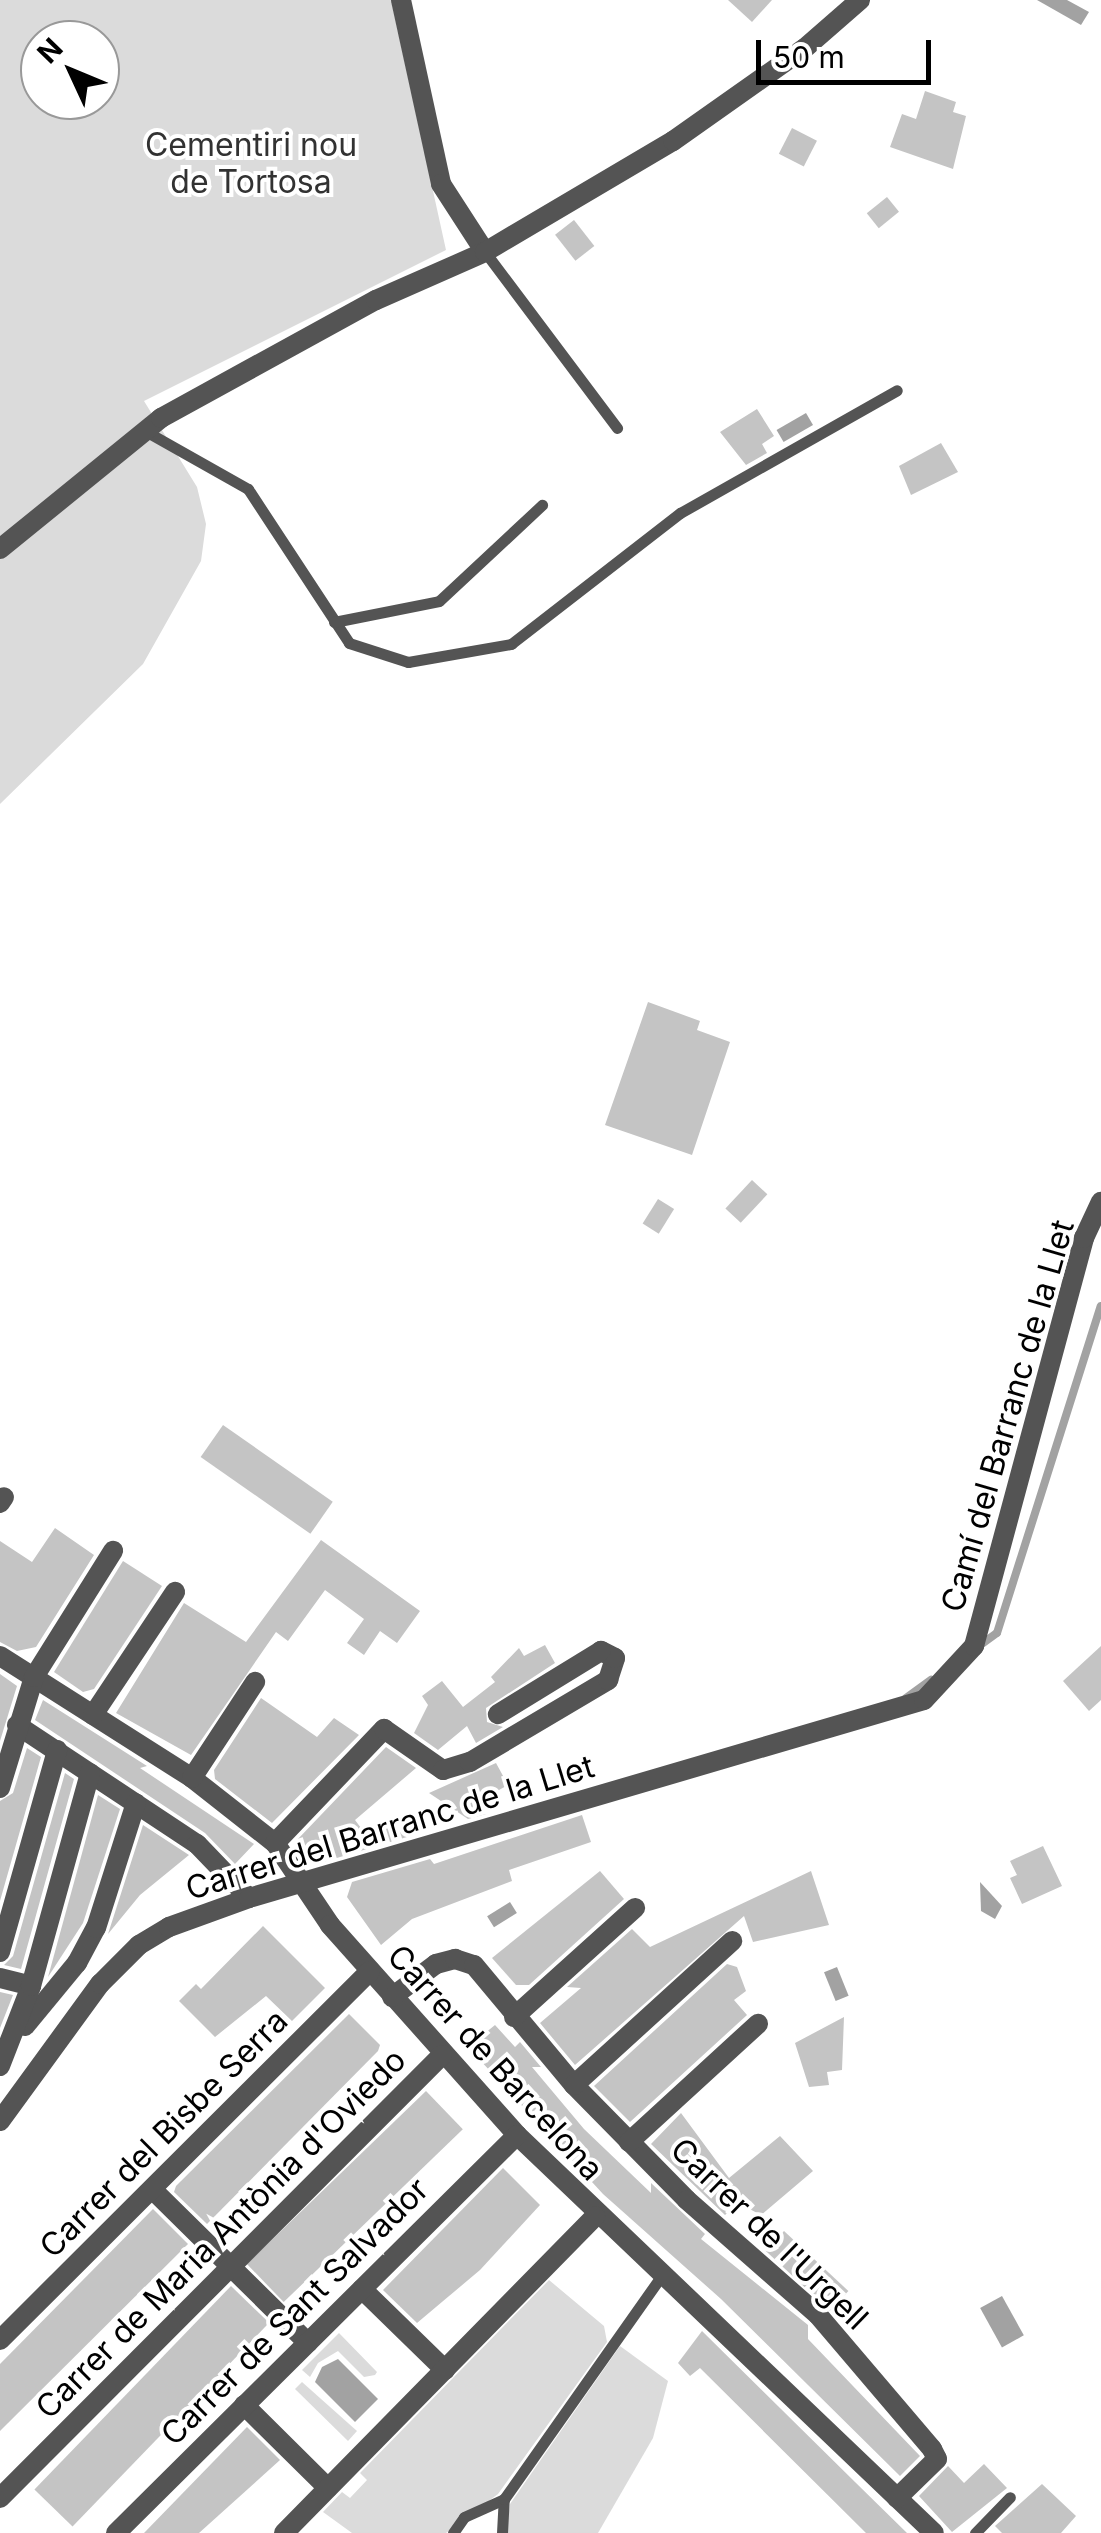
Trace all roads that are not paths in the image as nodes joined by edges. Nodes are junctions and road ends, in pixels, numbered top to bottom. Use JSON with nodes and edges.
{"nodes":[{"id":1,"x":400,"y":0,"type":"edge"},
{"id":2,"x":860,"y":0,"type":"edge"},
{"id":3,"x":485,"y":252,"type":"junction"},
{"id":4,"x":897,"y":390,"type":"dead end"},
{"id":5,"x":617,"y":428,"type":"dead end"},
{"id":6,"x":147,"y":432,"type":"junction"},
{"id":7,"x":542,"y":506,"type":"dead end"},
{"id":8,"x":0,"y":550,"type":"edge"},
{"id":9,"x":334,"y":622,"type":"junction"},
{"id":10,"x":1101,"y":1202,"type":"edge"},
{"id":11,"x":112,"y":1551,"type":"dead end"},
{"id":12,"x":176,"y":1592,"type":"dead end"},
{"id":13,"x":0,"y":1656,"type":"edge"},
{"id":14,"x":34,"y":1677,"type":"junction"},
{"id":15,"x":256,"y":1682,"type":"dead end"},
{"id":16,"x":498,"y":1714,"type":"dead end"},
{"id":17,"x":93,"y":1715,"type":"junction"},
{"id":18,"x":18,"y":1725,"type":"junction"},
{"id":19,"x":57,"y":1750,"type":"junction"},
{"id":20,"x":90,"y":1773,"type":"junction"},
{"id":21,"x":192,"y":1778,"type":"junction"},
{"id":22,"x":648,"y":1782,"type":"joint"},
{"id":23,"x":0,"y":1788,"type":"edge"},
{"id":24,"x":136,"y":1803,"type":"junction"},
{"id":25,"x":275,"y":1843,"type":"junction"},
{"id":26,"x":299,"y":1884,"type":"junction"},
{"id":27,"x":250,"y":1898,"type":"junction"},
{"id":28,"x":635,"y":1908,"type":"dead end"},
{"id":29,"x":732,"y":1941,"type":"dead end"},
{"id":30,"x":0,"y":1952,"type":"edge"},
{"id":31,"x":370,"y":1971,"type":"junction"},
{"id":32,"x":0,"y":1978,"type":"edge"},
{"id":33,"x":31,"y":1986,"type":"junction"},
{"id":34,"x":392,"y":1996,"type":"junction"},
{"id":35,"x":514,"y":2017,"type":"junction"},
{"id":36,"x":758,"y":2024,"type":"dead end"},
{"id":37,"x":442,"y":2054,"type":"junction"},
{"id":38,"x":5,"y":2057,"type":"edge"},
{"id":39,"x":574,"y":2085,"type":"junction"},
{"id":40,"x":0,"y":2121,"type":"edge"},
{"id":41,"x":517,"y":2135,"type":"junction"},
{"id":42,"x":629,"y":2142,"type":"junction"},
{"id":43,"x":152,"y":2189,"type":"junction"},
{"id":44,"x":596,"y":2216,"type":"junction"},
{"id":45,"x":232,"y":2266,"type":"junction"},
{"id":46,"x":662,"y":2275,"type":"junction"},
{"id":47,"x":362,"y":2289,"type":"junction"},
{"id":48,"x":0,"y":2340,"type":"edge"},
{"id":49,"x":308,"y":2343,"type":"junction"},
{"id":50,"x":446,"y":2370,"type":"junction"},
{"id":51,"x":244,"y":2405,"type":"junction"},
{"id":52,"x":328,"y":2488,"type":"junction"},
{"id":53,"x":1010,"y":2497,"type":"dead end"},
{"id":54,"x":0,"y":2498,"type":"edge"},
{"id":55,"x":897,"y":2498,"type":"junction"},
{"id":56,"x":504,"y":2500,"type":"junction"},
{"id":57,"x":116,"y":2533,"type":"edge"},
{"id":58,"x":284,"y":2533,"type":"edge"},
{"id":59,"x":453,"y":2533,"type":"edge"},
{"id":60,"x":502,"y":2533,"type":"edge"},
{"id":61,"x":934,"y":2533,"type":"edge"},
{"id":62,"x":975,"y":2533,"type":"edge"}],
"edges":[{"from":1,"to":3,"type":"street"},
{"from":2,"to":3,"type":"street"},
{"from":3,"to":5,"type":"lane"},
{"from":3,"to":6,"type":"street"},
{"from":4,"to":9,"type":"lane"},
{"from":6,"to":8,"type":"street"},
{"from":6,"to":9,"type":"lane"},
{"from":7,"to":9,"type":"lane"},
{"from":10,"to":22,"type":"street","name":"Camí del Barranc de la Llet"},
{"from":11,"to":14,"type":"street"},
{"from":12,"to":17,"type":"street"},
{"from":13,"to":14,"type":"street","name":"Carrer de Barcelona"},
{"from":14,"to":17,"type":"street","name":"Carrer de Barcelona"},
{"from":14,"to":18,"type":"street"},
{"from":15,"to":21,"type":"street"},
{"from":16,"to":25,"type":"street"},
{"from":17,"to":21,"type":"street","name":"Carrer de Barcelona"},
{"from":18,"to":19,"type":"street"},
{"from":18,"to":23,"type":"street"},
{"from":19,"to":20,"type":"street"},
{"from":19,"to":30,"type":"street"},
{"from":20,"to":24,"type":"street"},
{"from":20,"to":33,"type":"street"},
{"from":21,"to":25,"type":"street","name":"Carrer de Barcelona"},
{"from":22,"to":26,"type":"street","name":"Carrer del Barranc de la Llet"},
{"from":24,"to":27,"type":"street"},
{"from":24,"to":38,"type":"street"},
{"from":25,"to":26,"type":"street","name":"Carrer de Barcelona"},
{"from":26,"to":27,"type":"street","name":"Carrer del Barranc de la Llet"},
{"from":26,"to":31,"type":"street","name":"Carrer de Barcelona"},
{"from":27,"to":40,"type":"street","name":"Carrer del Barranc de la Llet"},
{"from":28,"to":35,"type":"street"},
{"from":29,"to":39,"type":"street"},
{"from":31,"to":34,"type":"street","name":"Carrer de Barcelona"},
{"from":31,"to":43,"type":"street","name":"Carrer del Bisbe Serra"},
{"from":32,"to":33,"type":"street"},
{"from":33,"to":38,"type":"street"},
{"from":34,"to":35,"type":"street","name":"Carrer de l'Urgell"},
{"from":34,"to":37,"type":"street","name":"Carrer de Barcelona"},
{"from":35,"to":39,"type":"street","name":"Carrer de l'Urgell"},
{"from":36,"to":42,"type":"street"},
{"from":37,"to":41,"type":"street","name":"Carrer de Barcelona"},
{"from":37,"to":45,"type":"street","name":"Carrer de Maria Antònia d'Oviedo"},
{"from":39,"to":42,"type":"street","name":"Carrer de l'Urgell"},
{"from":41,"to":44,"type":"street","name":"Carrer de Barcelona"},
{"from":41,"to":47,"type":"street","name":"Carrer de Sant Salvador"},
{"from":42,"to":55,"type":"street","name":"Carrer de l'Urgell"},
{"from":43,"to":45,"type":"street"},
{"from":43,"to":48,"type":"street","name":"Carrer del Bisbe Serra"},
{"from":44,"to":46,"type":"street","name":"Carrer de Barcelona"},
{"from":44,"to":50,"type":"street"},
{"from":45,"to":49,"type":"street"},
{"from":45,"to":54,"type":"street","name":"Carrer de Maria Antònia d'Oviedo"},
{"from":46,"to":55,"type":"street","name":"Carrer de Barcelona"},
{"from":46,"to":56,"type":"lane"},
{"from":47,"to":49,"type":"street","name":"Carrer de Sant Salvador"},
{"from":47,"to":50,"type":"street"},
{"from":49,"to":51,"type":"street","name":"Carrer de Sant Salvador"},
{"from":50,"to":52,"type":"street"},
{"from":51,"to":52,"type":"street"},
{"from":51,"to":57,"type":"street","name":"Carrer de Sant Salvador"},
{"from":52,"to":58,"type":"street"},
{"from":53,"to":62,"type":"lane"},
{"from":55,"to":61,"type":"street","name":"Carrer de Barcelona"},
{"from":56,"to":59,"type":"lane"},
{"from":56,"to":60,"type":"lane"}]}
